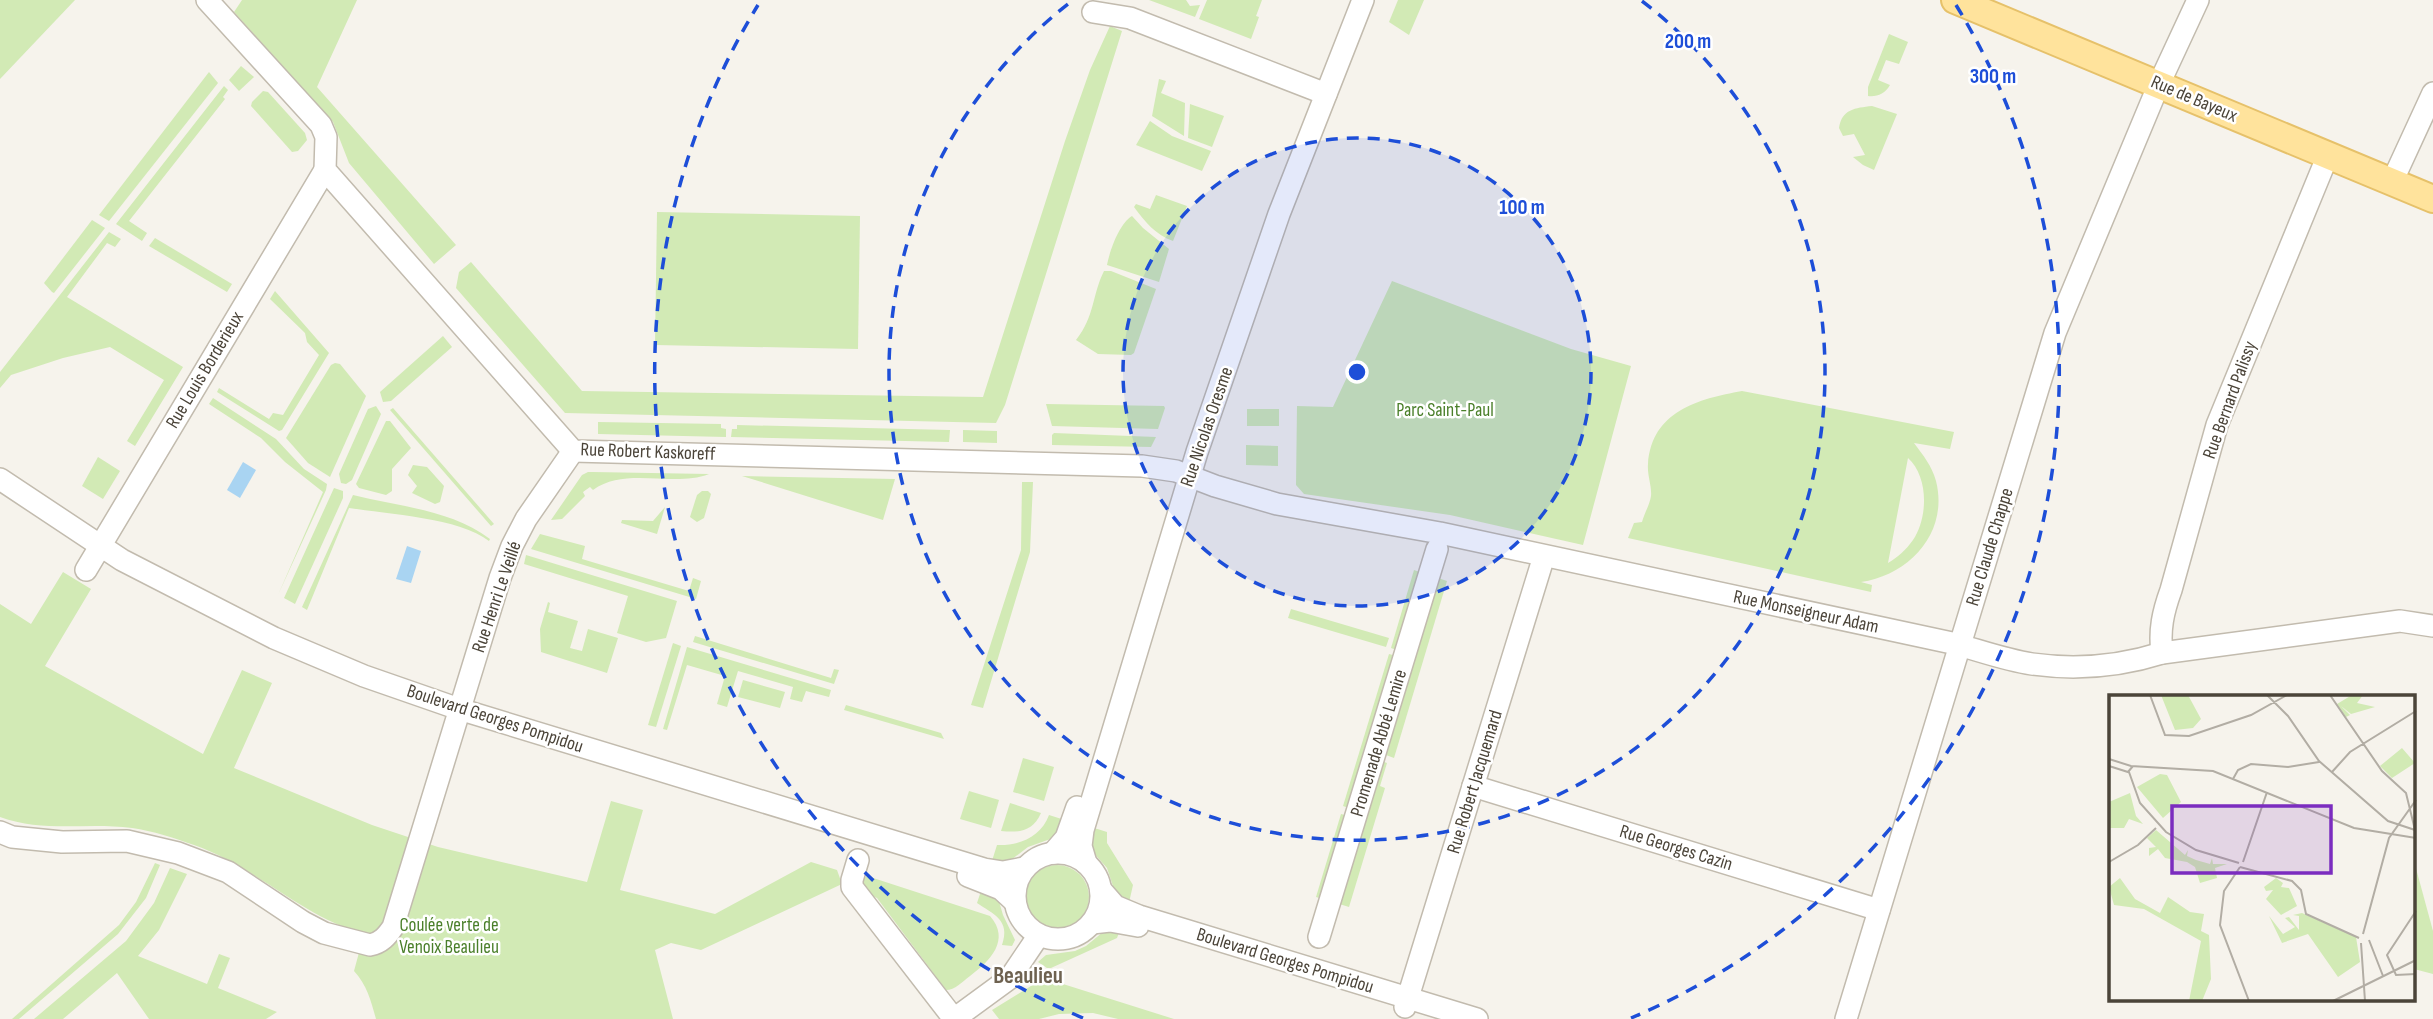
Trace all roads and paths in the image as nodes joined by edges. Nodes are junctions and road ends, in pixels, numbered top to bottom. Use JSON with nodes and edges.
{"nodes":[{"id":1,"x":207,"y":0,"type":"edge"},
{"id":2,"x":1351,"y":0,"type":"edge"},
{"id":3,"x":1363,"y":0,"type":"edge"},
{"id":4,"x":1955,"y":0,"type":"edge"},
{"id":5,"x":2198,"y":0,"type":"edge"},
{"id":6,"x":2001,"y":9,"type":"edge"},
{"id":7,"x":1093,"y":12,"type":"dead end"},
{"id":8,"x":2159,"y":84,"type":"junction"},
{"id":9,"x":1320,"y":92,"type":"junction"},
{"id":10,"x":2433,"y":93,"type":"edge"},
{"id":11,"x":2328,"y":155,"type":"junction"},
{"id":12,"x":325,"y":170,"type":"junction"},
{"id":13,"x":2392,"y":181,"type":"junction"},
{"id":14,"x":2433,"y":199,"type":"edge"},
{"id":15,"x":573,"y":451,"type":"junction"},
{"id":16,"x":1184,"y":475,"type":"junction"},
{"id":17,"x":0,"y":479,"type":"edge"},
{"id":18,"x":0,"y":494,"type":"edge"},
{"id":19,"x":1437,"y":549,"type":"dead end"},
{"id":20,"x":1545,"y":556,"type":"junction"},
{"id":21,"x":93,"y":557,"type":"junction"},
{"id":22,"x":2433,"y":626,"type":"edge"},
{"id":23,"x":1959,"y":645,"type":"junction"},
{"id":24,"x":2162,"y":653,"type":"junction"},
{"id":25,"x":458,"y":715,"type":"junction"},
{"id":26,"x":1473,"y":786,"type":"junction"},
{"id":27,"x":0,"y":832,"type":"edge"},
{"id":28,"x":1053,"y":853,"type":"junction"},
{"id":29,"x":858,"y":860,"type":"dead end"},
{"id":30,"x":1086,"y":863,"type":"junction"},
{"id":31,"x":1024,"y":868,"type":"junction"},
{"id":32,"x":1101,"y":890,"type":"junction"},
{"id":33,"x":1014,"y":901,"type":"junction"},
{"id":34,"x":1879,"y":910,"type":"junction"},
{"id":35,"x":1092,"y":923,"type":"junction"},
{"id":36,"x":1039,"y":935,"type":"junction"},
{"id":37,"x":1319,"y":937,"type":"dead end"},
{"id":38,"x":1406,"y":1003,"type":"junction"},
{"id":39,"x":954,"y":1019,"type":"edge"},
{"id":40,"x":1443,"y":1019,"type":"edge"},
{"id":41,"x":1477,"y":1019,"type":"edge"},
{"id":42,"x":1846,"y":1019,"type":"edge"}],
"edges":[{"from":1,"to":12,"type":"street"},
{"from":2,"to":9,"type":"street","name":"Rue Nicolas Oresme"},
{"from":3,"to":9,"type":"street","name":"Rue Nicolas Oresme"},
{"from":4,"to":6,"type":"main road","name":"Rue de Bayeux"},
{"from":5,"to":8,"type":"street","name":"Rue Claude Chappe"},
{"from":6,"to":8,"type":"main road","name":"Rue de Bayeux"},
{"from":7,"to":9,"type":"street"},
{"from":8,"to":11,"type":"main road","name":"Rue de Bayeux"},
{"from":8,"to":23,"type":"street","name":"Rue Claude Chappe"},
{"from":9,"to":16,"type":"street","name":"Rue Nicolas Oresme"},
{"from":10,"to":13,"type":"street"},
{"from":11,"to":13,"type":"main road","name":"Rue de Bayeux"},
{"from":11,"to":24,"type":"street","name":"Rue Bernard Palissy"},
{"from":12,"to":15,"type":"street","name":"Rue Robert Kaskoreff"},
{"from":12,"to":21,"type":"street","name":"Rue Louis Borderieux"},
{"from":13,"to":14,"type":"main road","name":"Rue de Bayeux"},
{"from":15,"to":16,"type":"street","name":"Rue Robert Kaskoreff"},
{"from":15,"to":25,"type":"street","name":"Rue Henri Le Veillé"},
{"from":16,"to":20,"type":"street","name":"Rue Monseigneur Adam"},
{"from":16,"to":28,"type":"street","name":"Rue Nicolas Oresme"},
{"from":16,"to":30,"type":"street","name":"Rue Nicolas Oresme"},
{"from":17,"to":21,"type":"street","name":"Boulevard Georges Pompidou"},
{"from":18,"to":21,"type":"street","name":"Boulevard Georges Pompidou"},
{"from":19,"to":37,"type":"street","name":"Promenade Abbé Lemire"},
{"from":20,"to":23,"type":"street","name":"Rue Monseigneur Adam"},
{"from":20,"to":26,"type":"street","name":"Rue Robert Jacquemard"},
{"from":21,"to":25,"type":"street","name":"Boulevard Georges Pompidou"},
{"from":22,"to":24,"type":"street","name":"Rue Monseigneur Adam"},
{"from":23,"to":24,"type":"street","name":"Rue Monseigneur Adam"},
{"from":23,"to":34,"type":"street","name":"Rue Claude Chappe"},
{"from":25,"to":27,"type":"street","name":"Rue Henri Le Veillé"},
{"from":25,"to":31,"type":"street","name":"Boulevard Georges Pompidou"},
{"from":25,"to":33,"type":"street","name":"Boulevard Georges Pompidou"},
{"from":26,"to":34,"type":"street","name":"Rue Georges Cazin"},
{"from":26,"to":38,"type":"street","name":"Rue Robert Jacquemard"},
{"from":28,"to":30,"type":"street"},
{"from":28,"to":31,"type":"street"},
{"from":29,"to":39,"type":"street"},
{"from":30,"to":32,"type":"street"},
{"from":31,"to":33,"type":"street"},
{"from":32,"to":35,"type":"street"},
{"from":32,"to":38,"type":"street","name":"Boulevard Georges Pompidou"},
{"from":33,"to":36,"type":"street"},
{"from":34,"to":42,"type":"street","name":"Rue Claude Chappe"},
{"from":35,"to":36,"type":"street"},
{"from":35,"to":38,"type":"street","name":"Boulevard Georges Pompidou"},
{"from":36,"to":39,"type":"street"},
{"from":38,"to":40,"type":"street","name":"Boulevard Georges Pompidou"},
{"from":38,"to":41,"type":"street","name":"Boulevard Georges Pompidou"}]}
